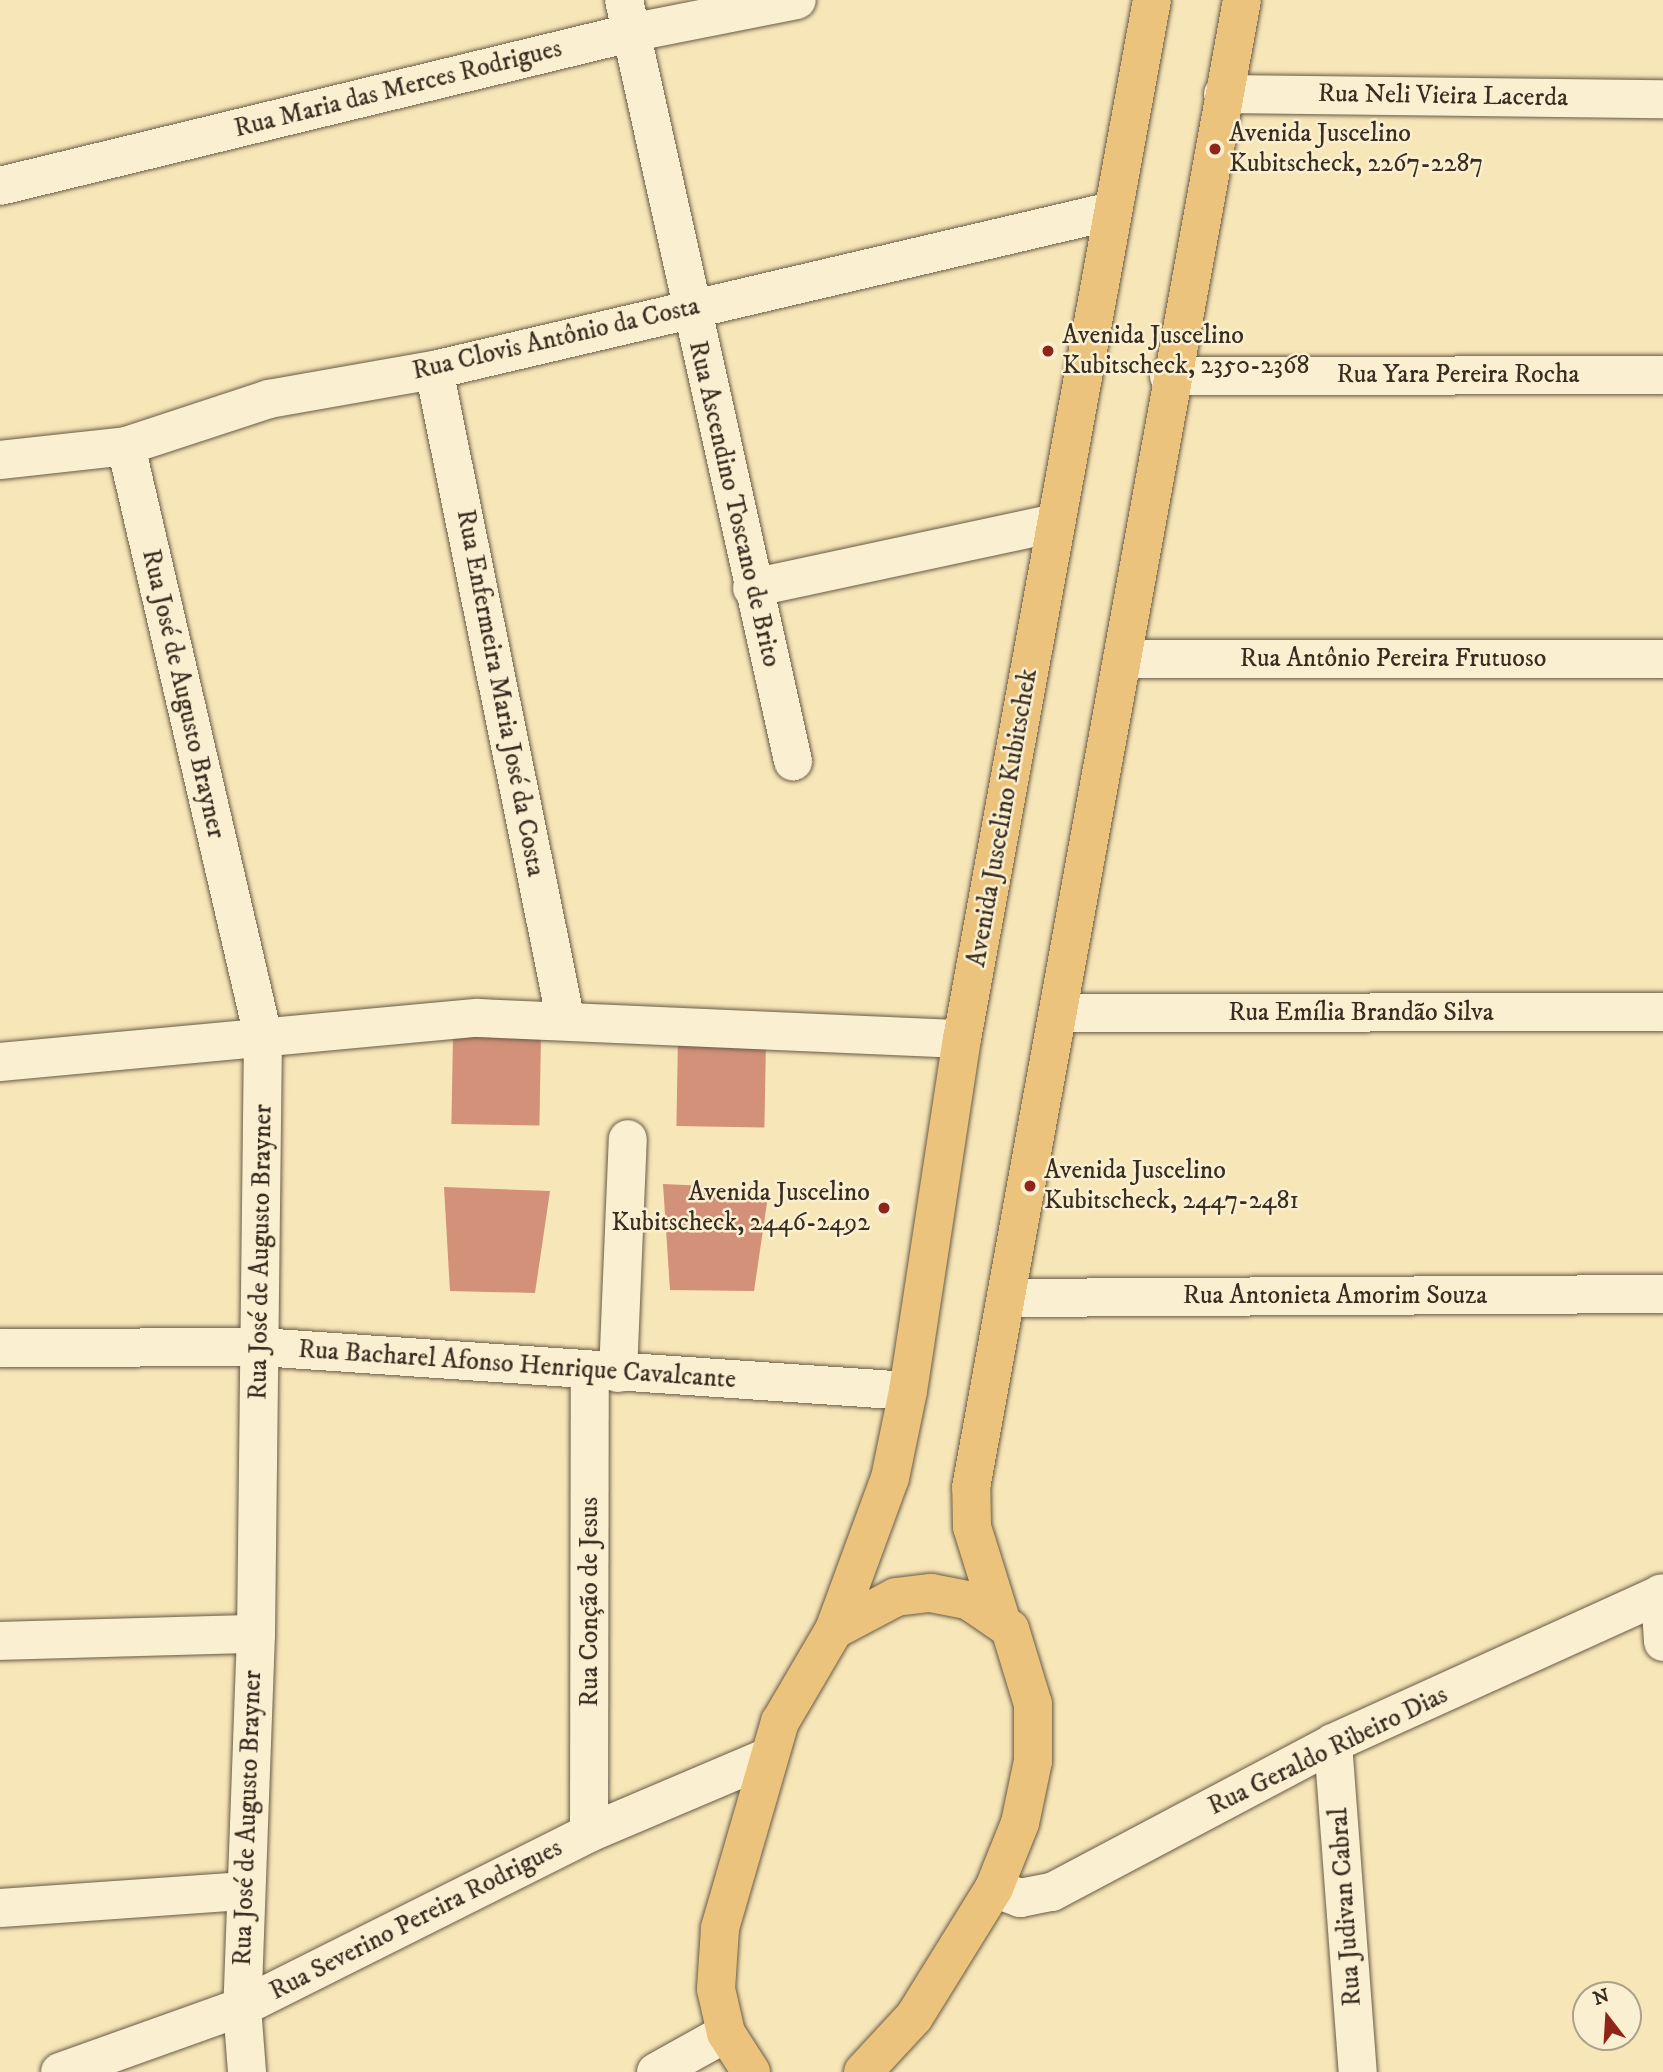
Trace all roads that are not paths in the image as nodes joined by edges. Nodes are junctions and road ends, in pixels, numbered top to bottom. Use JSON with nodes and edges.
{"nodes":[{"id":1,"x":797,"y":0,"type":"edge"},
{"id":2,"x":1152,"y":0,"type":"edge"},
{"id":3,"x":1242,"y":0,"type":"edge"},
{"id":4,"x":627,"y":16,"type":"edge"},
{"id":5,"x":1223,"y":94,"type":"junction"},
{"id":6,"x":1663,"y":99,"type":"edge"},
{"id":7,"x":0,"y":186,"type":"edge"},
{"id":8,"x":1112,"y":211,"type":"junction"},
{"id":9,"x":689,"y":307,"type":"junction"},
{"id":10,"x":434,"y":370,"type":"junction"},
{"id":11,"x":1663,"y":375,"type":"edge"},
{"id":12,"x":1169,"y":376,"type":"junction"},
{"id":13,"x":126,"y":446,"type":"junction"},
{"id":14,"x":0,"y":460,"type":"edge"},
{"id":15,"x":1056,"y":523,"type":"junction"},
{"id":16,"x":752,"y":588,"type":"junction"},
{"id":17,"x":1124,"y":659,"type":"junction"},
{"id":18,"x":1663,"y":659,"type":"edge"},
{"id":19,"x":793,"y":761,"type":"dead end"},
{"id":20,"x":1663,"y":1012,"type":"edge"},
{"id":21,"x":1058,"y":1013,"type":"junction"},
{"id":22,"x":565,"y":1017,"type":"junction"},
{"id":23,"x":263,"y":1036,"type":"junction"},
{"id":24,"x":962,"y":1039,"type":"junction"},
{"id":25,"x":0,"y":1062,"type":"edge"},
{"id":26,"x":628,"y":1139,"type":"dead end"},
{"id":27,"x":1663,"y":1294,"type":"edge"},
{"id":28,"x":1006,"y":1298,"type":"junction"},
{"id":29,"x":260,"y":1347,"type":"junction"},
{"id":30,"x":0,"y":1349,"type":"edge"},
{"id":31,"x":604,"y":1372,"type":"junction"},
{"id":32,"x":908,"y":1391,"type":"junction"},
{"id":33,"x":1661,"y":1594,"type":"edge"},
{"id":34,"x":1001,"y":1620,"type":"junction"},
{"id":35,"x":834,"y":1630,"type":"junction"},
{"id":36,"x":256,"y":1634,"type":"junction"},
{"id":37,"x":0,"y":1641,"type":"edge"},
{"id":38,"x":1663,"y":1642,"type":"edge"},
{"id":39,"x":1333,"y":1743,"type":"junction"},
{"id":40,"x":768,"y":1757,"type":"junction"},
{"id":41,"x":589,"y":1833,"type":"junction"},
{"id":42,"x":994,"y":1888,"type":"junction"},
{"id":43,"x":244,"y":1891,"type":"junction"},
{"id":44,"x":0,"y":1908,"type":"edge"},
{"id":45,"x":242,"y":2007,"type":"junction"},
{"id":46,"x":726,"y":2033,"type":"junction"},
{"id":47,"x":876,"y":2066,"type":"edge"},
{"id":48,"x":668,"y":2070,"type":"edge"},
{"id":49,"x":747,"y":2071,"type":"edge"},
{"id":50,"x":60,"y":2072,"type":"edge"},
{"id":51,"x":247,"y":2072,"type":"edge"},
{"id":52,"x":1359,"y":2072,"type":"edge"}],
"edges":[{"from":1,"to":4,"type":"street","name":"Rua Maria das Merces Rodrigues"},
{"from":2,"to":8,"type":"main road","name":"Avenida Juscelino Kubitschek"},
{"from":3,"to":5,"type":"main road"},
{"from":4,"to":7,"type":"street","name":"Rua Maria das Merces Rodrigues"},
{"from":4,"to":9,"type":"street","name":"Rua Ascendino Toscano de Brito"},
{"from":5,"to":6,"type":"street","name":"Rua Neli Vieira Lacerda"},
{"from":5,"to":12,"type":"main road"},
{"from":8,"to":9,"type":"street","name":"Rua Clovis Antônio da Costa"},
{"from":8,"to":15,"type":"main road","name":"Avenida Juscelino Kubitschek"},
{"from":9,"to":10,"type":"street","name":"Rua Clovis Antônio da Costa"},
{"from":9,"to":16,"type":"street","name":"Rua Ascendino Toscano de Brito"},
{"from":10,"to":13,"type":"street","name":"Rua Clovis Antônio da Costa"},
{"from":10,"to":22,"type":"street","name":"Rua Enfermeira Maria José da Costa"},
{"from":11,"to":12,"type":"street","name":"Rua Yara Pereira Rocha"},
{"from":12,"to":17,"type":"main road"},
{"from":13,"to":14,"type":"street","name":"Rua Clovis Antônio da Costa"},
{"from":13,"to":23,"type":"street","name":"Rua José de Augusto Brayner"},
{"from":15,"to":16,"type":"street"},
{"from":15,"to":24,"type":"main road","name":"Avenida Juscelino Kubitschek"},
{"from":16,"to":19,"type":"street","name":"Rua Ascendino Toscano de Brito"},
{"from":17,"to":18,"type":"street","name":"Rua Antônio Pereira Frutuoso"},
{"from":17,"to":21,"type":"main road"},
{"from":20,"to":21,"type":"street","name":"Rua Emília Brandão Silva"},
{"from":21,"to":28,"type":"main road"},
{"from":22,"to":23,"type":"street"},
{"from":22,"to":24,"type":"street"},
{"from":23,"to":25,"type":"street"},
{"from":23,"to":29,"type":"street","name":"Rua José de Augusto Brayner"},
{"from":24,"to":32,"type":"main road","name":"Avenida Juscelino Kubitschek"},
{"from":26,"to":31,"type":"street","name":"Rua Conção de Jesus"},
{"from":27,"to":28,"type":"street","name":"Rua Antonieta Amorim Souza"},
{"from":28,"to":34,"type":"main road"},
{"from":29,"to":30,"type":"street","name":"Rua Bacharel Afonso Henrique Cavalcante"},
{"from":29,"to":31,"type":"street","name":"Rua Bacharel Afonso Henrique Cavalcante"},
{"from":29,"to":36,"type":"street","name":"Rua José de Augusto Brayner"},
{"from":31,"to":32,"type":"street","name":"Rua Bacharel Afonso Henrique Cavalcante"},
{"from":31,"to":41,"type":"street","name":"Rua Conção de Jesus"},
{"from":32,"to":35,"type":"main road","name":"Avenida Juscelino Kubitschek"},
{"from":33,"to":38,"type":"street"},
{"from":33,"to":39,"type":"street","name":"Rua Geraldo Ribeiro Dias"},
{"from":34,"to":35,"type":"main road"},
{"from":34,"to":42,"type":"main road"},
{"from":35,"to":40,"type":"main road"},
{"from":36,"to":37,"type":"street"},
{"from":36,"to":43,"type":"street","name":"Rua José de Augusto Brayner"},
{"from":39,"to":42,"type":"street","name":"Rua Geraldo Ribeiro Dias"},
{"from":39,"to":52,"type":"street","name":"Rua Judivan Cabral"},
{"from":40,"to":41,"type":"street","name":"Rua Severino Pereira Rodrigues"},
{"from":40,"to":46,"type":"main road"},
{"from":41,"to":45,"type":"street","name":"Rua Severino Pereira Rodrigues"},
{"from":42,"to":47,"type":"main road"},
{"from":43,"to":44,"type":"street"},
{"from":43,"to":45,"type":"street","name":"Rua José de Augusto Brayner"},
{"from":45,"to":50,"type":"street","name":"Rua Severino Pereira Rodrigues"},
{"from":45,"to":51,"type":"street","name":"Rua José de Augusto Brayner"},
{"from":46,"to":48,"type":"street"},
{"from":46,"to":49,"type":"main road"}]}
